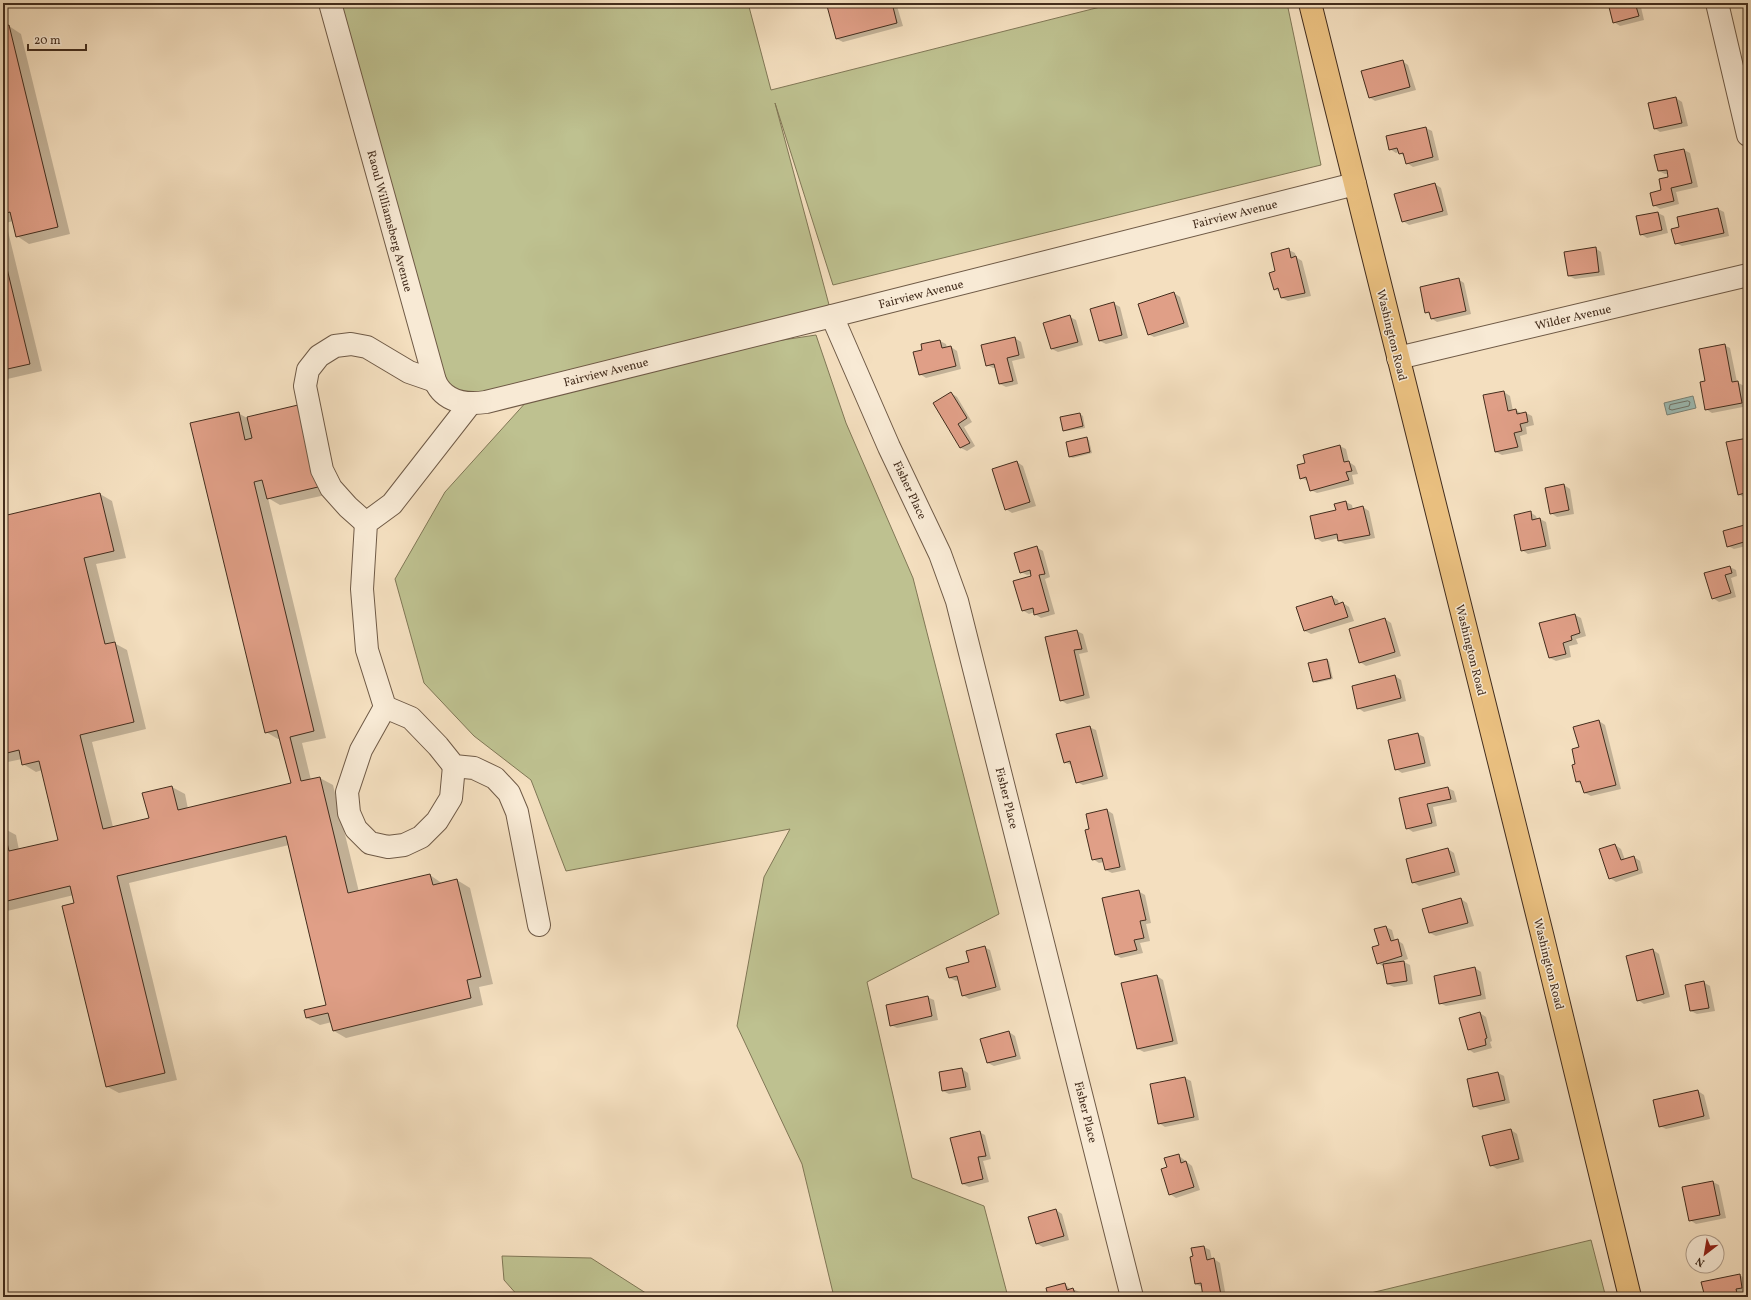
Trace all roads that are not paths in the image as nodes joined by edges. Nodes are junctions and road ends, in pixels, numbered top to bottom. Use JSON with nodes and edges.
{"nodes":[{"id":1,"x":330,"y":3,"type":"edge"},
{"id":2,"x":1310,"y":3,"type":"edge"},
{"id":3,"x":1717,"y":3,"type":"edge"},
{"id":4,"x":1748,"y":135,"type":"edge"},
{"id":5,"x":1355,"y":184,"type":"junction"},
{"id":6,"x":1748,"y":275,"type":"edge"},
{"id":7,"x":832,"y":316,"type":"junction"},
{"id":8,"x":1398,"y":358,"type":"junction"},
{"id":9,"x":435,"y":381,"type":"junction"},
{"id":10,"x":478,"y":403,"type":"junction"},
{"id":11,"x":366,"y":523,"type":"junction"},
{"id":12,"x":385,"y":707,"type":"junction"},
{"id":13,"x":454,"y":766,"type":"junction"},
{"id":14,"x":539,"y":925,"type":"dead end"},
{"id":15,"x":1626,"y":1296,"type":"edge"},
{"id":16,"x":1132,"y":1297,"type":"edge"}],
"edges":[{"from":1,"to":9,"type":"street","name":"Raoul Williamsberg Avenue"},
{"from":2,"to":5,"type":"main road","name":"Washington Road"},
{"from":3,"to":4,"type":"street"},
{"from":5,"to":7,"type":"street","name":"Fairview Avenue"},
{"from":5,"to":8,"type":"main road","name":"Washington Road"},
{"from":6,"to":8,"type":"street","name":"Wilder Avenue"},
{"from":7,"to":10,"type":"street","name":"Fairview Avenue"},
{"from":7,"to":16,"type":"street","name":"Fisher Place"},
{"from":8,"to":15,"type":"main road","name":"Washington Road"},
{"from":9,"to":10,"type":"street","name":"Raoul Williamsberg Avenue"},
{"from":9,"to":11,"type":"street"},
{"from":10,"to":11,"type":"street"},
{"from":11,"to":12,"type":"street"},
{"from":12,"to":13,"type":"street"},
{"from":12,"to":13,"type":"street"},
{"from":13,"to":14,"type":"street"}]}
